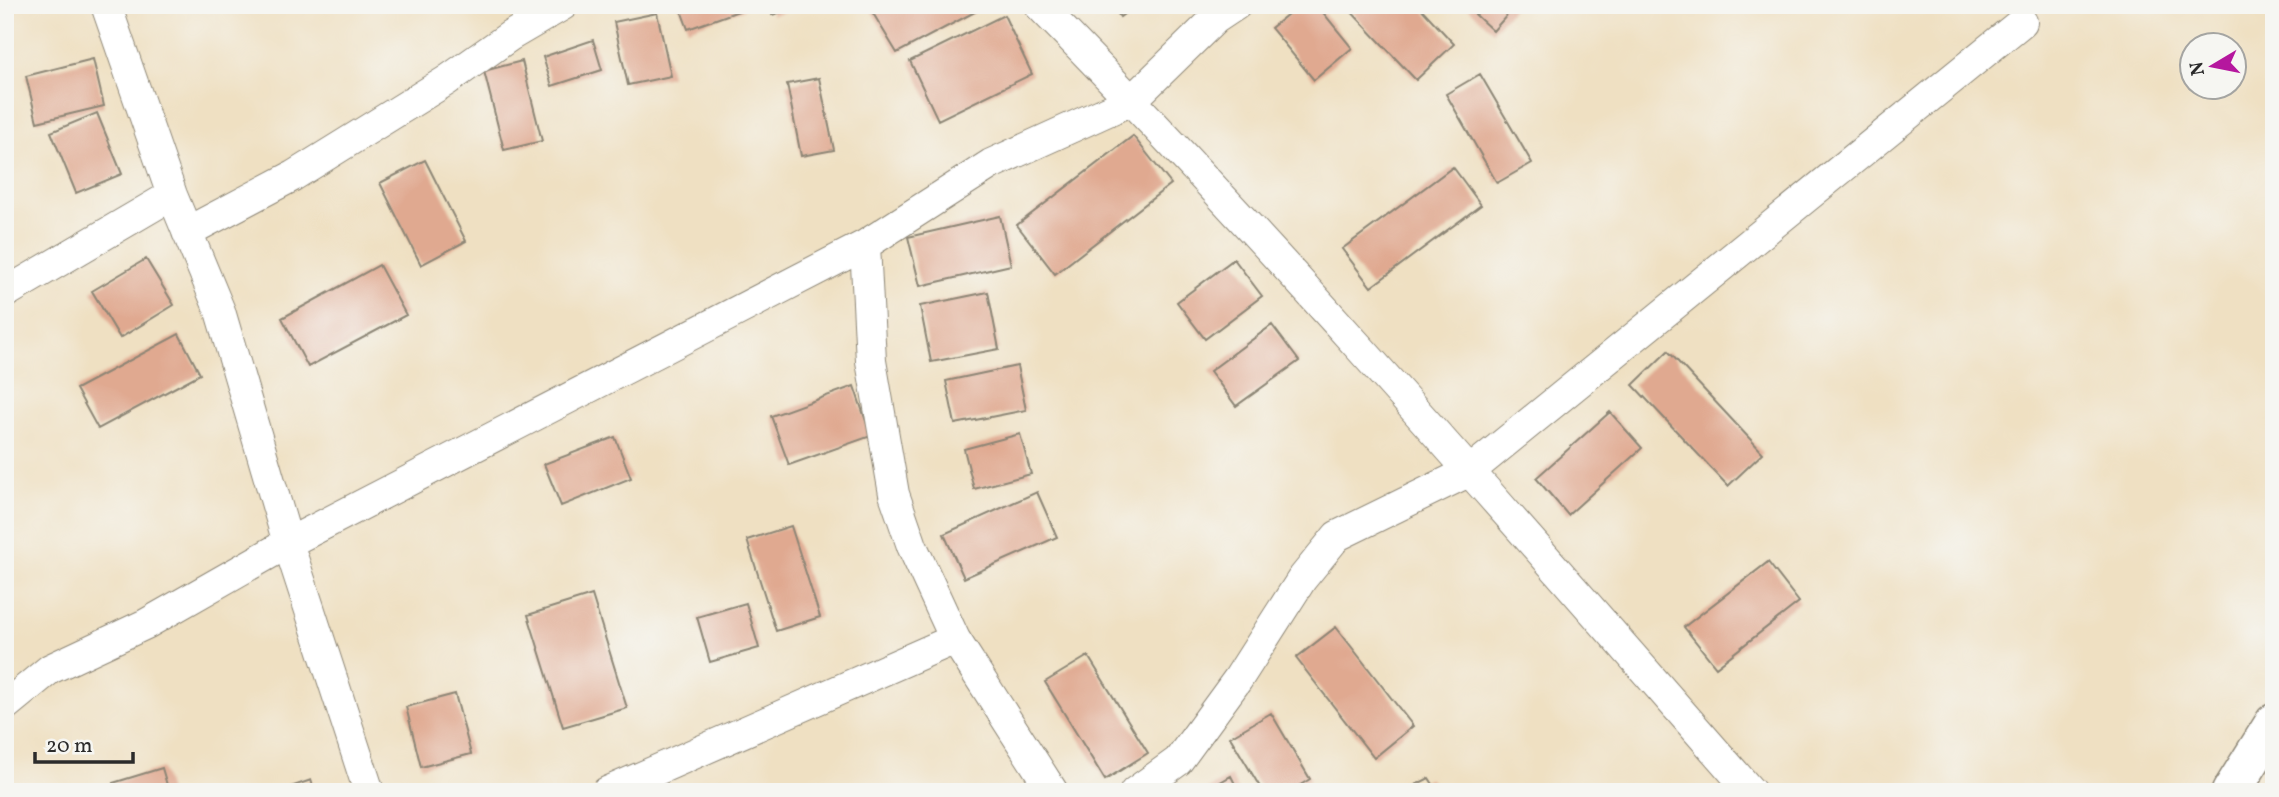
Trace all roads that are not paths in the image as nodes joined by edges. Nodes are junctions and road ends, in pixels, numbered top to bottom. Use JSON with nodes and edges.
{"nodes":[{"id":1,"x":106,"y":5,"type":"edge"},
{"id":2,"x":563,"y":5,"type":"edge"},
{"id":3,"x":1039,"y":5,"type":"edge"},
{"id":4,"x":1236,"y":5,"type":"edge"},
{"id":5,"x":2022,"y":22,"type":"dead end"},
{"id":6,"x":1132,"y":100,"type":"junction"},
{"id":7,"x":172,"y":195,"type":"junction"},
{"id":8,"x":187,"y":232,"type":"junction"},
{"id":9,"x":866,"y":245,"type":"junction"},
{"id":10,"x":5,"y":293,"type":"edge"},
{"id":11,"x":1470,"y":471,"type":"junction"},
{"id":12,"x":288,"y":543,"type":"junction"},
{"id":13,"x":955,"y":639,"type":"junction"},
{"id":14,"x":5,"y":706,"type":"edge"},
{"id":15,"x":2274,"y":723,"type":"edge"},
{"id":16,"x":369,"y":792,"type":"edge"},
{"id":17,"x":607,"y":792,"type":"edge"},
{"id":18,"x":1053,"y":792,"type":"edge"},
{"id":19,"x":1135,"y":792,"type":"edge"},
{"id":20,"x":1751,"y":792,"type":"edge"},
{"id":21,"x":2231,"y":792,"type":"edge"}],
"edges":[{"from":1,"to":7,"type":"street"},
{"from":2,"to":8,"type":"street"},
{"from":3,"to":6,"type":"street"},
{"from":4,"to":6,"type":"street"},
{"from":5,"to":11,"type":"street"},
{"from":6,"to":9,"type":"street"},
{"from":6,"to":11,"type":"street"},
{"from":7,"to":8,"type":"street"},
{"from":7,"to":10,"type":"street"},
{"from":8,"to":12,"type":"street"},
{"from":9,"to":12,"type":"street"},
{"from":9,"to":13,"type":"street"},
{"from":11,"to":19,"type":"street"},
{"from":11,"to":20,"type":"street"},
{"from":12,"to":14,"type":"street"},
{"from":12,"to":16,"type":"street"},
{"from":13,"to":17,"type":"street"},
{"from":13,"to":18,"type":"street"},
{"from":15,"to":21,"type":"main road"}]}
